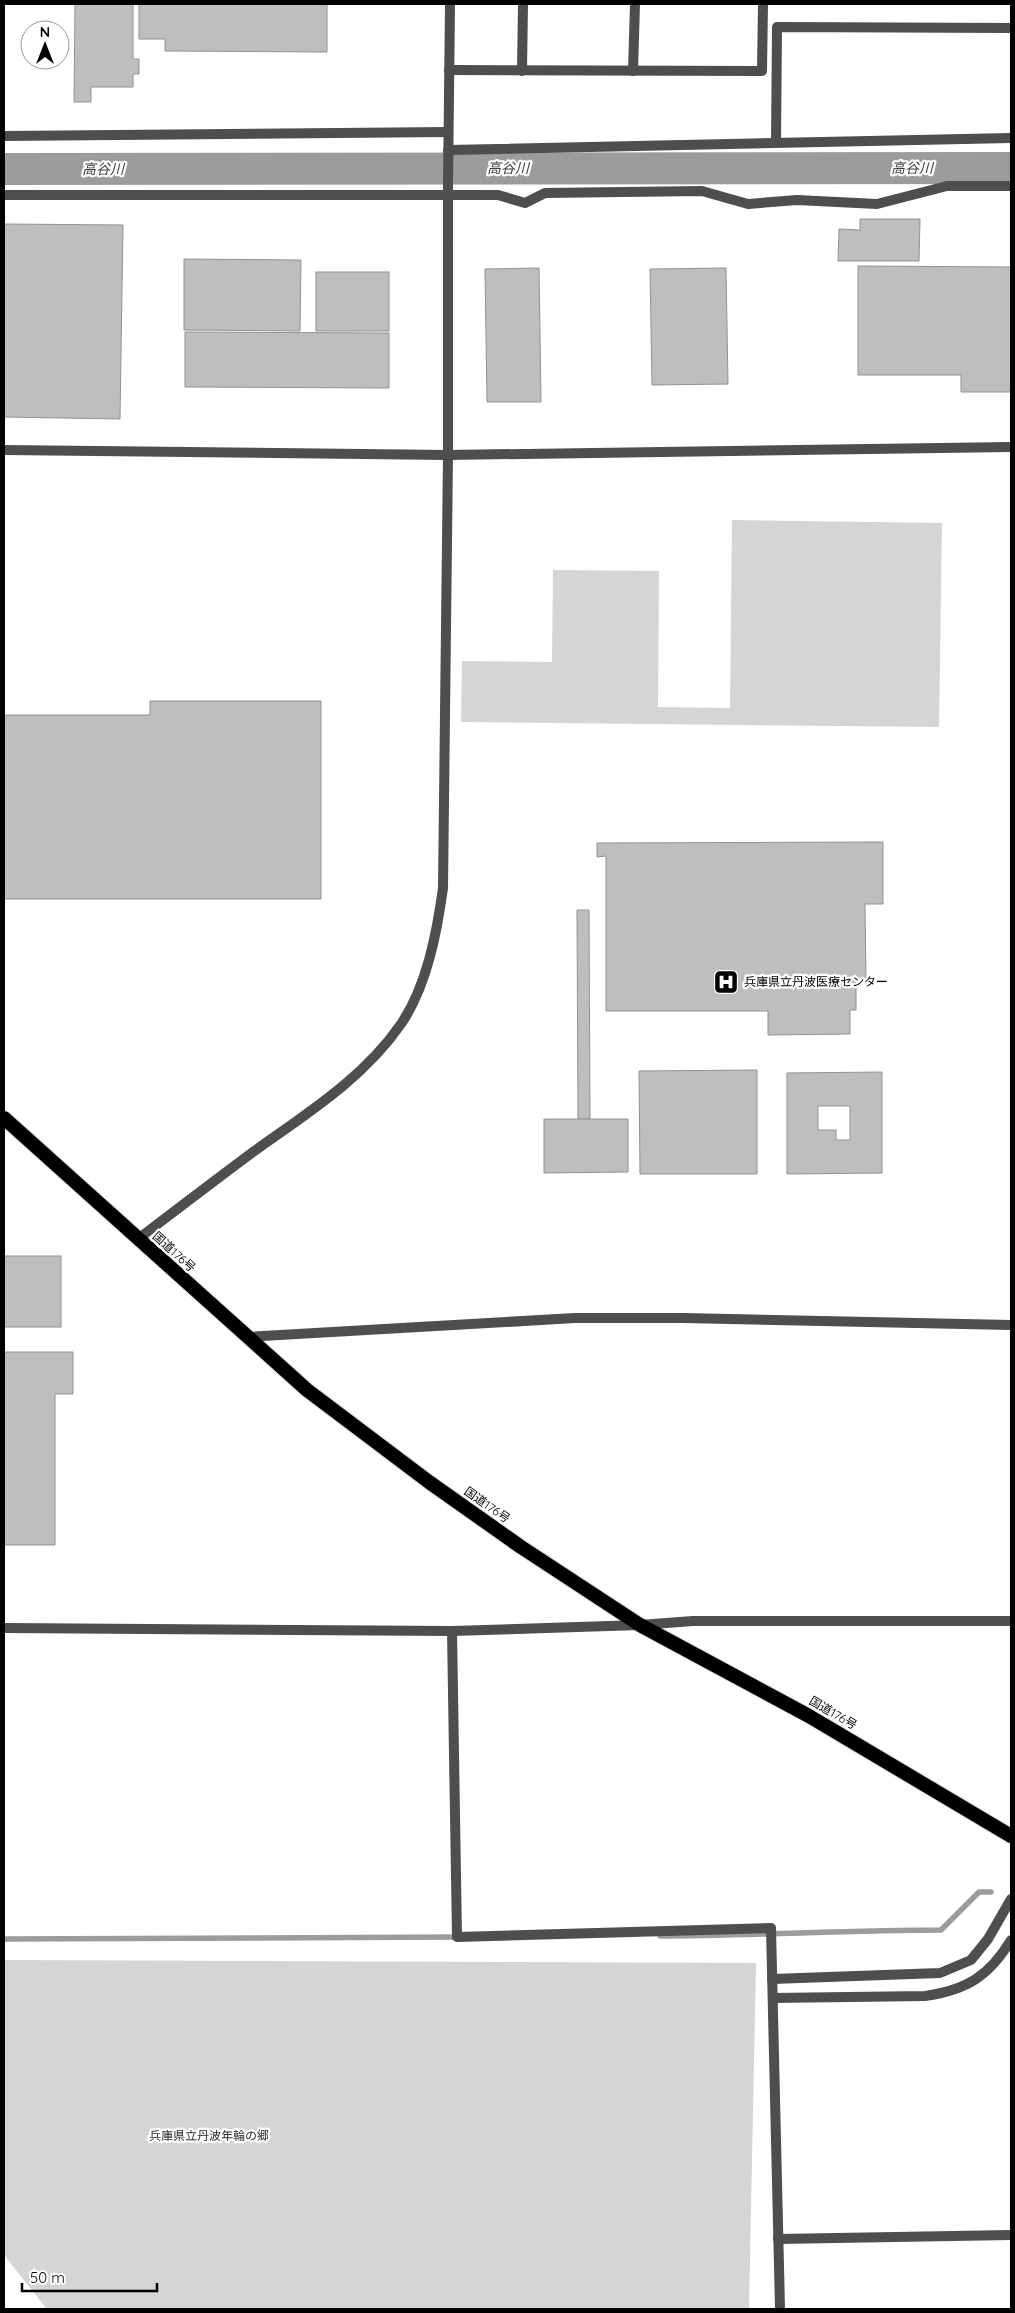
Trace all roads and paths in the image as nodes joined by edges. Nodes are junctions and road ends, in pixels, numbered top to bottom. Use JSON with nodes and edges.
{"nodes":[{"id":1,"x":450,"y":4,"type":"edge"},
{"id":2,"x":523,"y":4,"type":"edge"},
{"id":3,"x":635,"y":4,"type":"edge"},
{"id":4,"x":763,"y":4,"type":"edge"},
{"id":5,"x":1011,"y":28,"type":"edge"},
{"id":6,"x":449,"y":70,"type":"junction"},
{"id":7,"x":522,"y":70,"type":"junction"},
{"id":8,"x":633,"y":70,"type":"junction"},
{"id":9,"x":448,"y":132,"type":"junction"},
{"id":10,"x":4,"y":136,"type":"edge"},
{"id":11,"x":1011,"y":138,"type":"edge"},
{"id":12,"x":776,"y":143,"type":"junction"},
{"id":13,"x":448,"y":150,"type":"junction"},
{"id":14,"x":1011,"y":186,"type":"edge"},
{"id":15,"x":448,"y":190,"type":"junction"},
{"id":16,"x":4,"y":195,"type":"edge"},
{"id":17,"x":1011,"y":446,"type":"edge"},
{"id":18,"x":4,"y":450,"type":"edge"},
{"id":19,"x":448,"y":455,"type":"junction"},
{"id":20,"x":4,"y":1118,"type":"edge"},
{"id":21,"x":138,"y":1239,"type":"junction"},
{"id":22,"x":1011,"y":1325,"type":"edge"},
{"id":23,"x":247,"y":1337,"type":"junction"},
{"id":24,"x":1011,"y":1621,"type":"edge"},
{"id":25,"x":640,"y":1625,"type":"junction"},
{"id":26,"x":4,"y":1628,"type":"edge"},
{"id":27,"x":452,"y":1631,"type":"junction"},
{"id":28,"x":1011,"y":1836,"type":"edge"},
{"id":29,"x":1011,"y":1899,"type":"edge"},
{"id":30,"x":1011,"y":1940,"type":"edge"},
{"id":31,"x":772,"y":1979,"type":"junction"},
{"id":32,"x":773,"y":1998,"type":"junction"},
{"id":33,"x":1011,"y":2235,"type":"edge"},
{"id":34,"x":778,"y":2239,"type":"junction"},
{"id":35,"x":780,"y":2309,"type":"edge"}],
"edges":[{"from":1,"to":6,"type":"street"},
{"from":2,"to":7,"type":"street"},
{"from":3,"to":8,"type":"street"},
{"from":4,"to":8,"type":"street"},
{"from":5,"to":12,"type":"street"},
{"from":6,"to":7,"type":"street"},
{"from":6,"to":9,"type":"street"},
{"from":7,"to":8,"type":"street"},
{"from":9,"to":10,"type":"street"},
{"from":9,"to":13,"type":"street"},
{"from":11,"to":12,"type":"street"},
{"from":12,"to":13,"type":"street"},
{"from":13,"to":15,"type":"street"},
{"from":14,"to":15,"type":"street"},
{"from":15,"to":16,"type":"street"},
{"from":15,"to":19,"type":"street"},
{"from":17,"to":19,"type":"street"},
{"from":18,"to":19,"type":"street"},
{"from":19,"to":21,"type":"street"},
{"from":20,"to":21,"type":"highway","name":"国道176号"},
{"from":21,"to":23,"type":"highway","name":"国道176号"},
{"from":22,"to":23,"type":"street"},
{"from":23,"to":25,"type":"highway","name":"国道176号"},
{"from":24,"to":25,"type":"street"},
{"from":25,"to":27,"type":"street"},
{"from":25,"to":28,"type":"highway","name":"国道176号"},
{"from":26,"to":27,"type":"street"},
{"from":27,"to":31,"type":"street"},
{"from":29,"to":31,"type":"street"},
{"from":30,"to":32,"type":"street"},
{"from":31,"to":32,"type":"street"},
{"from":32,"to":34,"type":"street"},
{"from":33,"to":34,"type":"street"},
{"from":34,"to":35,"type":"street"}]}
